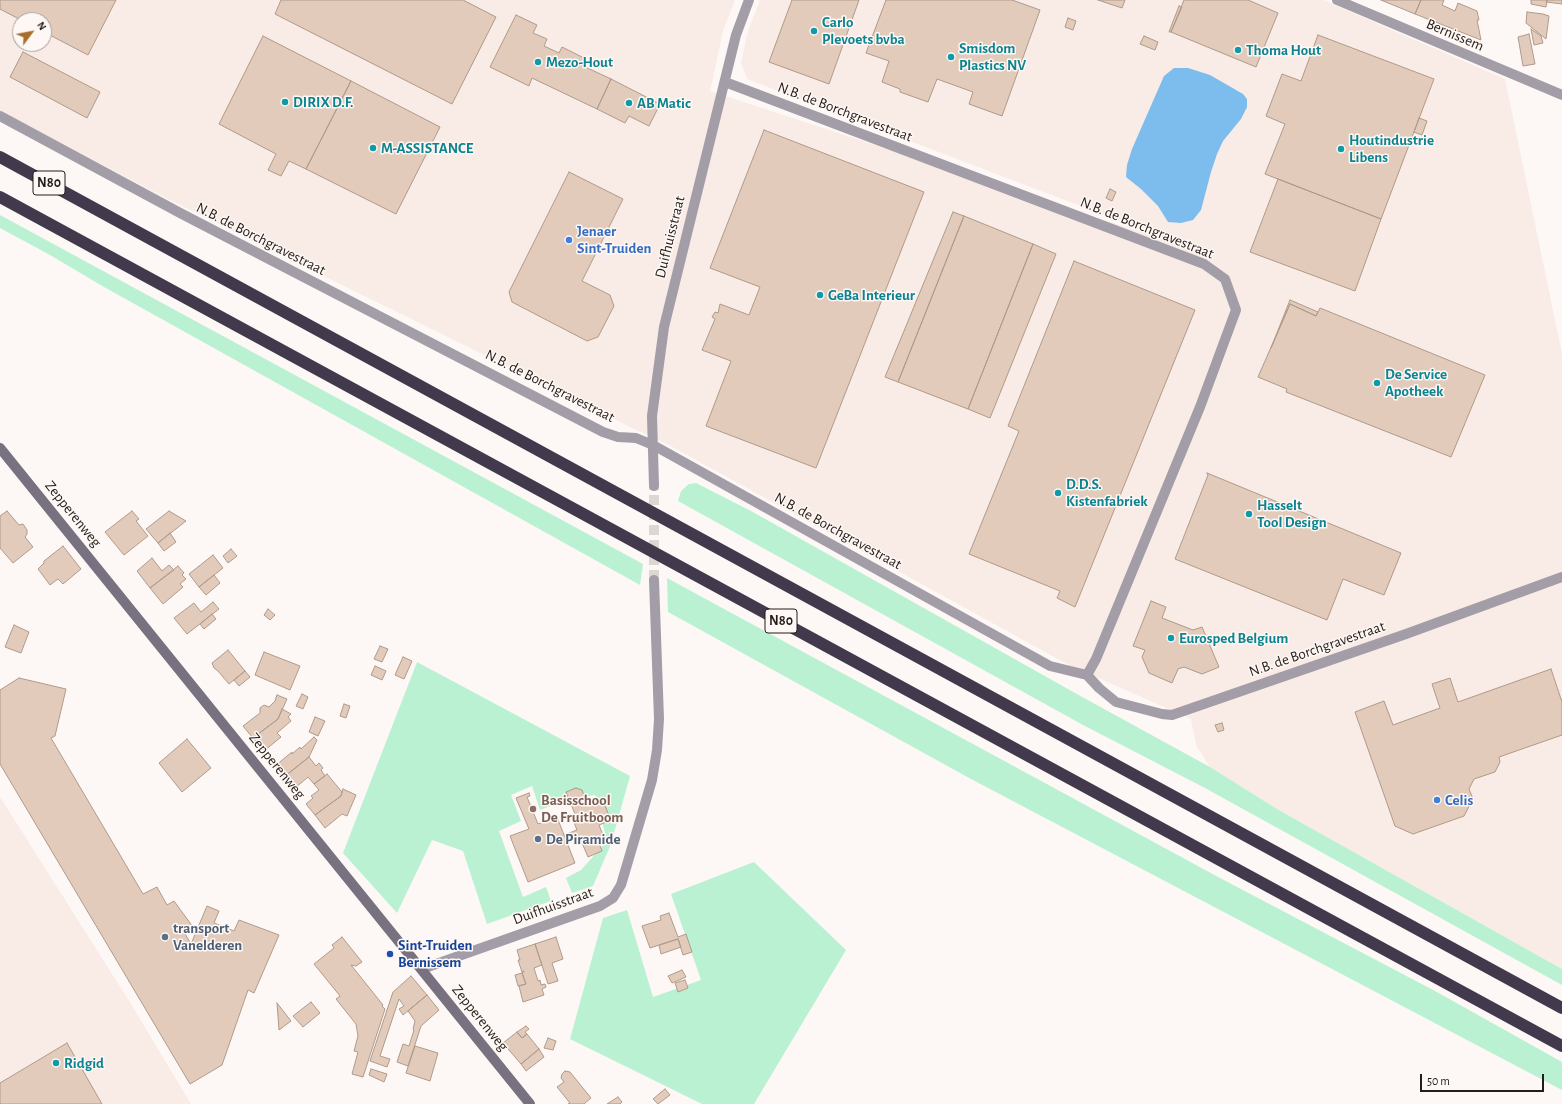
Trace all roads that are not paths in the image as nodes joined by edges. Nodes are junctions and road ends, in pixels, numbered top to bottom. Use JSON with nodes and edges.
{"nodes":[{"id":1,"x":749,"y":0,"type":"edge"},
{"id":2,"x":1337,"y":0,"type":"edge"},
{"id":3,"x":725,"y":82,"type":"junction"},
{"id":4,"x":1562,"y":95,"type":"edge"},
{"id":5,"x":0,"y":116,"type":"edge"},
{"id":6,"x":0,"y":156,"type":"edge"},
{"id":7,"x":0,"y":197,"type":"edge"},
{"id":8,"x":653,"y":445,"type":"junction"},
{"id":9,"x":0,"y":448,"type":"edge"},
{"id":10,"x":654,"y":486,"type":"tunnel mouth"},
{"id":11,"x":1562,"y":577,"type":"edge"},
{"id":12,"x":654,"y":580,"type":"tunnel mouth"},
{"id":13,"x":1087,"y":675,"type":"junction"},
{"id":14,"x":422,"y":969,"type":"junction"},
{"id":15,"x":1562,"y":1008,"type":"edge"},
{"id":16,"x":1562,"y":1046,"type":"edge"},
{"id":17,"x":530,"y":1104,"type":"edge"}],
"edges":[{"from":1,"to":3,"type":"street","name":"Duifhuisstraat"},
{"from":2,"to":4,"type":"street","name":"Bernissem"},
{"from":3,"to":8,"type":"street","name":"Duifhuisstraat"},
{"from":3,"to":13,"type":"street","name":"N.B. de Borchgravestraat"},
{"from":5,"to":8,"type":"street","name":"N.B. de Borchgravestraat"},
{"from":6,"to":15,"type":"highway","number":"N80"},
{"from":7,"to":16,"type":"highway","number":"N80"},
{"from":8,"to":10,"type":"street","name":"Duifhuisstraat"},
{"from":8,"to":13,"type":"street","name":"N.B. de Borchgravestraat"},
{"from":9,"to":14,"type":"street","name":"Zepperenweg"},
{"from":11,"to":13,"type":"street","name":"N.B. de Borchgravestraat"},
{"from":12,"to":14,"type":"street","name":"Duifhuisstraat"},
{"from":14,"to":17,"type":"street","name":"Zepperenweg"}]}
